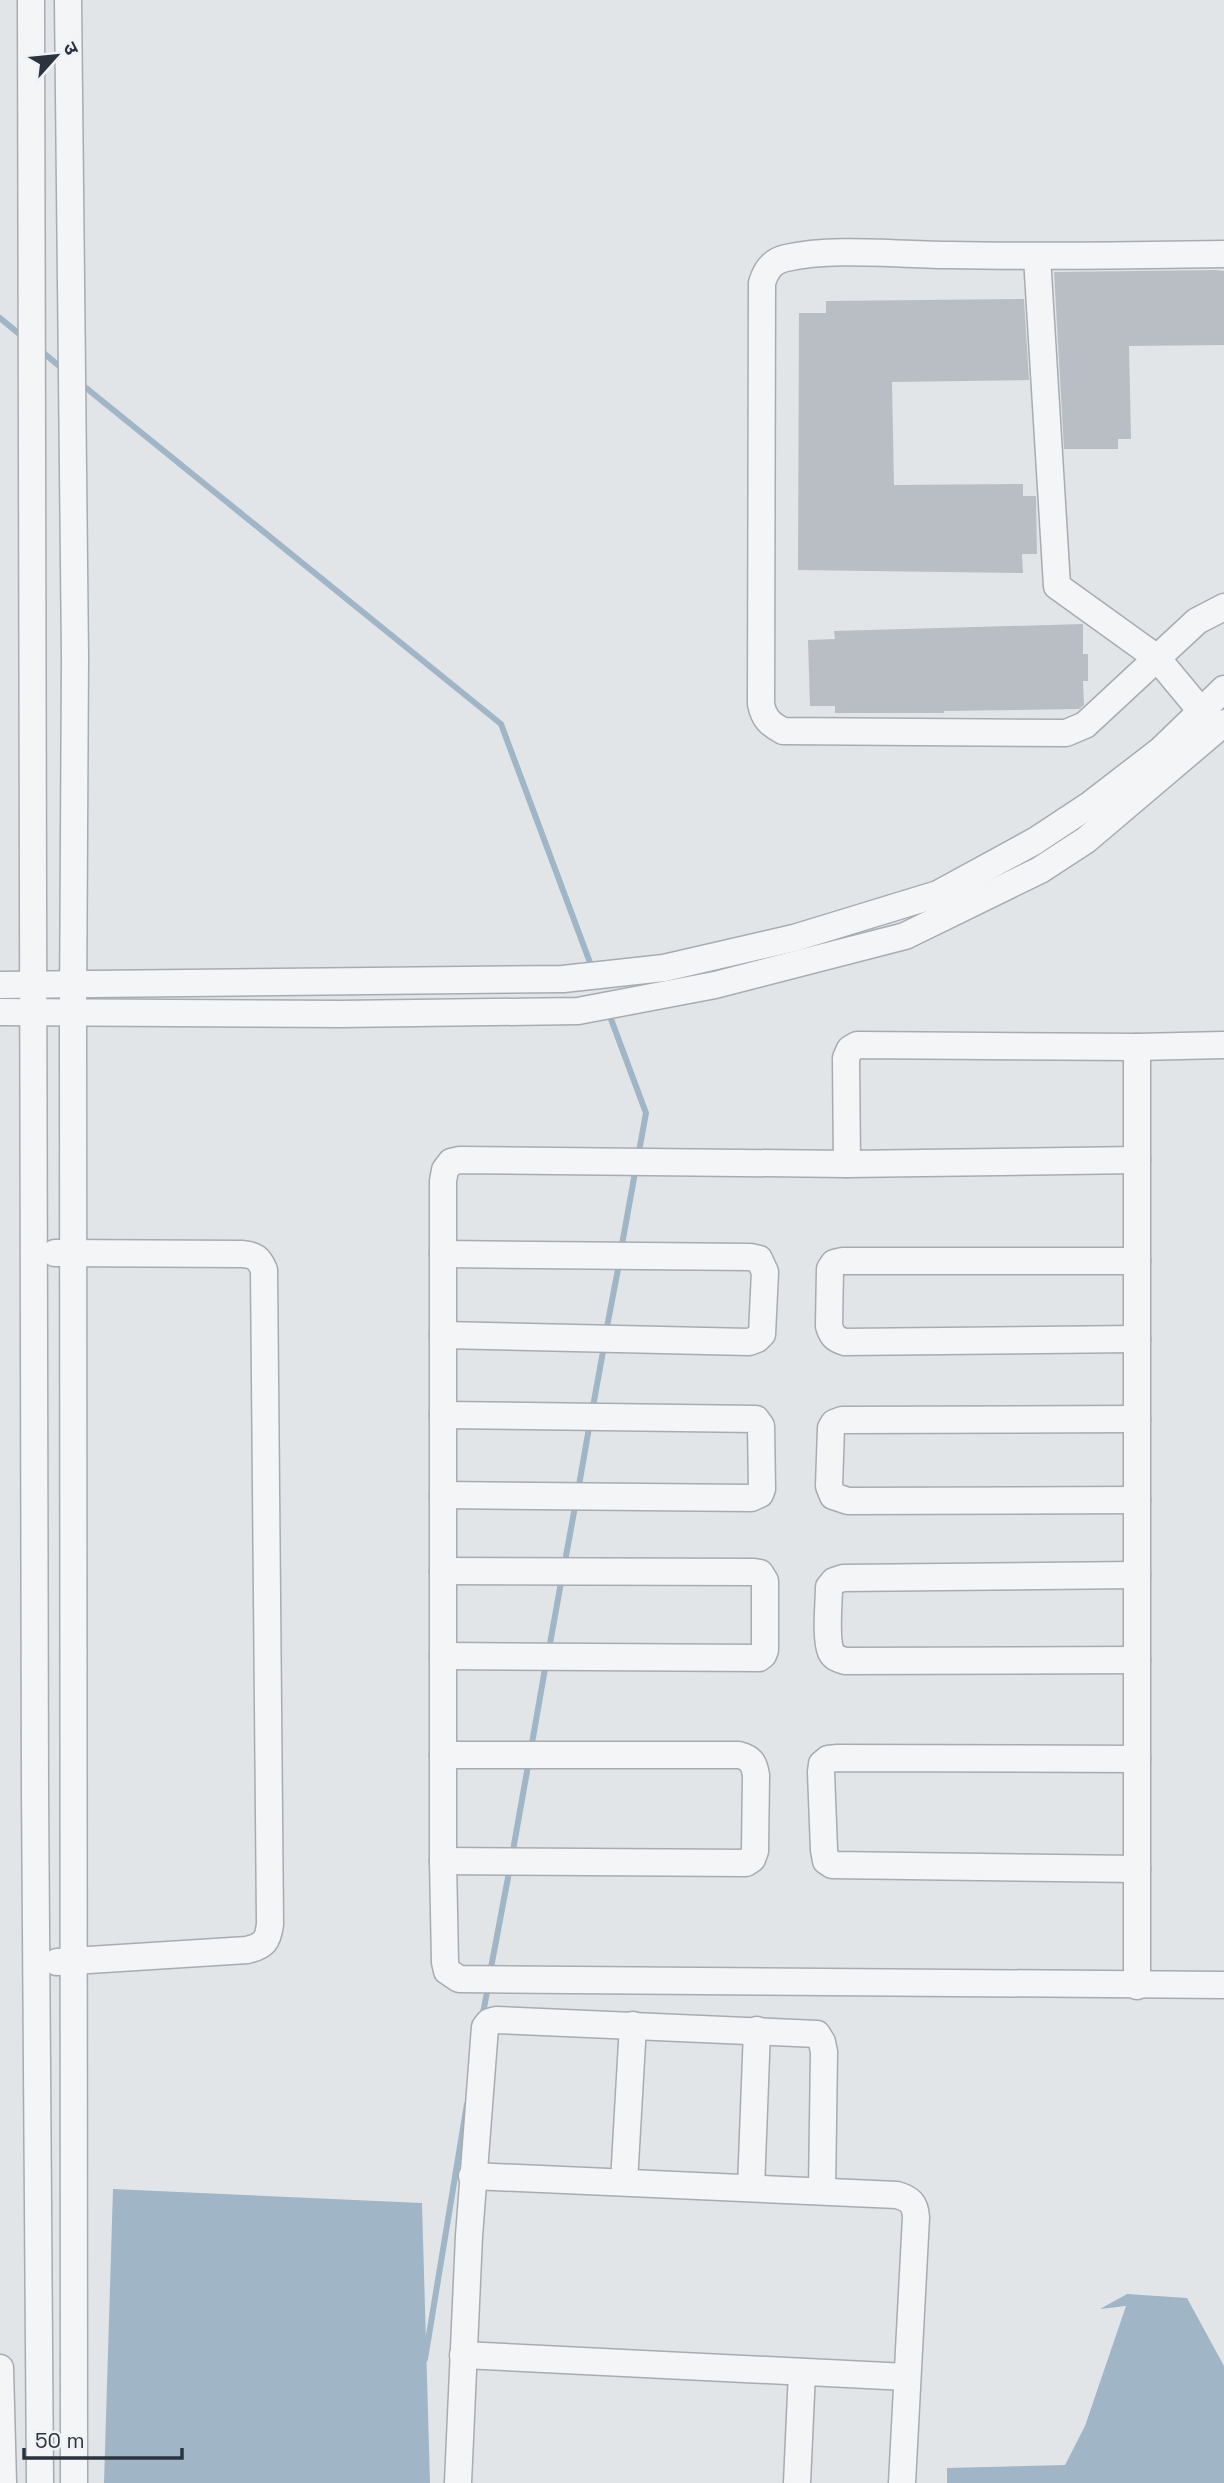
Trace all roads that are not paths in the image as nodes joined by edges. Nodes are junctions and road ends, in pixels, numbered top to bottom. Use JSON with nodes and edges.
{"nodes":[{"id":1,"x":31,"y":0,"type":"edge"},
{"id":2,"x":68,"y":0,"type":"edge"},
{"id":3,"x":1224,"y":254,"type":"edge"},
{"id":4,"x":1037,"y":257,"type":"junction"},
{"id":5,"x":1224,"y":607,"type":"edge"},
{"id":6,"x":1157,"y":659,"type":"junction"},
{"id":7,"x":1224,"y":690,"type":"edge"},
{"id":8,"x":1213,"y":717,"type":"edge"},
{"id":9,"x":0,"y":985,"type":"edge"},
{"id":10,"x":34,"y":985,"type":"junction"},
{"id":11,"x":73,"y":999,"type":"junction"},
{"id":12,"x":0,"y":1012,"type":"edge"},
{"id":13,"x":35,"y":1012,"type":"junction"},
{"id":14,"x":1224,"y":1045,"type":"edge"},
{"id":15,"x":1137,"y":1047,"type":"junction"},
{"id":16,"x":1137,"y":1160,"type":"junction"},
{"id":17,"x":847,"y":1164,"type":"junction"},
{"id":18,"x":35,"y":1253,"type":"junction"},
{"id":19,"x":73,"y":1254,"type":"junction"},
{"id":20,"x":443,"y":1254,"type":"junction"},
{"id":21,"x":1137,"y":1261,"type":"junction"},
{"id":22,"x":443,"y":1335,"type":"junction"},
{"id":23,"x":1137,"y":1339,"type":"junction"},
{"id":24,"x":443,"y":1415,"type":"junction"},
{"id":25,"x":1137,"y":1419,"type":"junction"},
{"id":26,"x":443,"y":1496,"type":"junction"},
{"id":27,"x":1137,"y":1500,"type":"junction"},
{"id":28,"x":443,"y":1571,"type":"junction"},
{"id":29,"x":1137,"y":1576,"type":"junction"},
{"id":30,"x":443,"y":1656,"type":"junction"},
{"id":31,"x":1137,"y":1660,"type":"junction"},
{"id":32,"x":443,"y":1755,"type":"junction"},
{"id":33,"x":1137,"y":1759,"type":"junction"},
{"id":34,"x":443,"y":1861,"type":"junction"},
{"id":35,"x":1137,"y":1869,"type":"junction"},
{"id":36,"x":37,"y":1962,"type":"junction"},
{"id":37,"x":74,"y":1962,"type":"junction"},
{"id":38,"x":1224,"y":1985,"type":"edge"},
{"id":39,"x":1137,"y":1986,"type":"junction"},
{"id":40,"x":633,"y":2025,"type":"junction"},
{"id":41,"x":757,"y":2030,"type":"junction"},
{"id":42,"x":472,"y":2176,"type":"junction"},
{"id":43,"x":624,"y":2182,"type":"junction"},
{"id":44,"x":751,"y":2188,"type":"junction"},
{"id":45,"x":822,"y":2191,"type":"junction"},
{"id":46,"x":463,"y":2355,"type":"junction"},
{"id":47,"x":0,"y":2368,"type":"edge"},
{"id":48,"x":803,"y":2372,"type":"junction"},
{"id":49,"x":907,"y":2376,"type":"junction"},
{"id":50,"x":3,"y":2483,"type":"edge"},
{"id":51,"x":40,"y":2483,"type":"edge"},
{"id":52,"x":74,"y":2483,"type":"edge"},
{"id":53,"x":458,"y":2483,"type":"edge"},
{"id":54,"x":797,"y":2483,"type":"edge"},
{"id":55,"x":902,"y":2483,"type":"edge"}],
"edges":[{"from":1,"to":10,"type":"street"},
{"from":2,"to":11,"type":"street"},
{"from":3,"to":4,"type":"street"},
{"from":4,"to":6,"type":"street"},
{"from":4,"to":6,"type":"street"},
{"from":5,"to":6,"type":"street"},
{"from":6,"to":8,"type":"street"},
{"from":7,"to":8,"type":"street"},
{"from":8,"to":11,"type":"street"},
{"from":8,"to":11,"type":"street"},
{"from":9,"to":10,"type":"street"},
{"from":10,"to":11,"type":"street"},
{"from":10,"to":13,"type":"street"},
{"from":11,"to":13,"type":"street"},
{"from":11,"to":19,"type":"street"},
{"from":12,"to":13,"type":"street"},
{"from":13,"to":18,"type":"street"},
{"from":14,"to":15,"type":"street"},
{"from":15,"to":16,"type":"street"},
{"from":15,"to":17,"type":"street"},
{"from":16,"to":17,"type":"street"},
{"from":16,"to":21,"type":"street"},
{"from":17,"to":20,"type":"street"},
{"from":18,"to":19,"type":"street"},
{"from":18,"to":36,"type":"street"},
{"from":19,"to":37,"type":"street"},
{"from":19,"to":37,"type":"street"},
{"from":20,"to":22,"type":"street"},
{"from":20,"to":22,"type":"street"},
{"from":21,"to":23,"type":"street"},
{"from":21,"to":23,"type":"street"},
{"from":22,"to":24,"type":"street"},
{"from":23,"to":25,"type":"street"},
{"from":24,"to":26,"type":"street"},
{"from":24,"to":26,"type":"street"},
{"from":25,"to":27,"type":"street"},
{"from":25,"to":27,"type":"street"},
{"from":26,"to":28,"type":"street"},
{"from":27,"to":29,"type":"street"},
{"from":28,"to":30,"type":"street"},
{"from":28,"to":30,"type":"street"},
{"from":29,"to":31,"type":"street"},
{"from":29,"to":31,"type":"street"},
{"from":30,"to":32,"type":"street"},
{"from":31,"to":33,"type":"street"},
{"from":32,"to":34,"type":"street"},
{"from":32,"to":34,"type":"street"},
{"from":33,"to":35,"type":"street"},
{"from":33,"to":35,"type":"street"},
{"from":34,"to":39,"type":"street"},
{"from":35,"to":39,"type":"street"},
{"from":36,"to":37,"type":"street"},
{"from":36,"to":51,"type":"street"},
{"from":37,"to":52,"type":"street"},
{"from":38,"to":39,"type":"street"},
{"from":40,"to":41,"type":"street"},
{"from":40,"to":42,"type":"street"},
{"from":40,"to":43,"type":"street"},
{"from":41,"to":44,"type":"street"},
{"from":41,"to":45,"type":"street"},
{"from":42,"to":43,"type":"street"},
{"from":42,"to":46,"type":"street"},
{"from":43,"to":44,"type":"street"},
{"from":44,"to":45,"type":"street"},
{"from":45,"to":49,"type":"street"},
{"from":46,"to":48,"type":"street"},
{"from":46,"to":53,"type":"street"},
{"from":47,"to":50,"type":"street"},
{"from":48,"to":49,"type":"street"},
{"from":48,"to":54,"type":"street"},
{"from":49,"to":55,"type":"street"}]}
